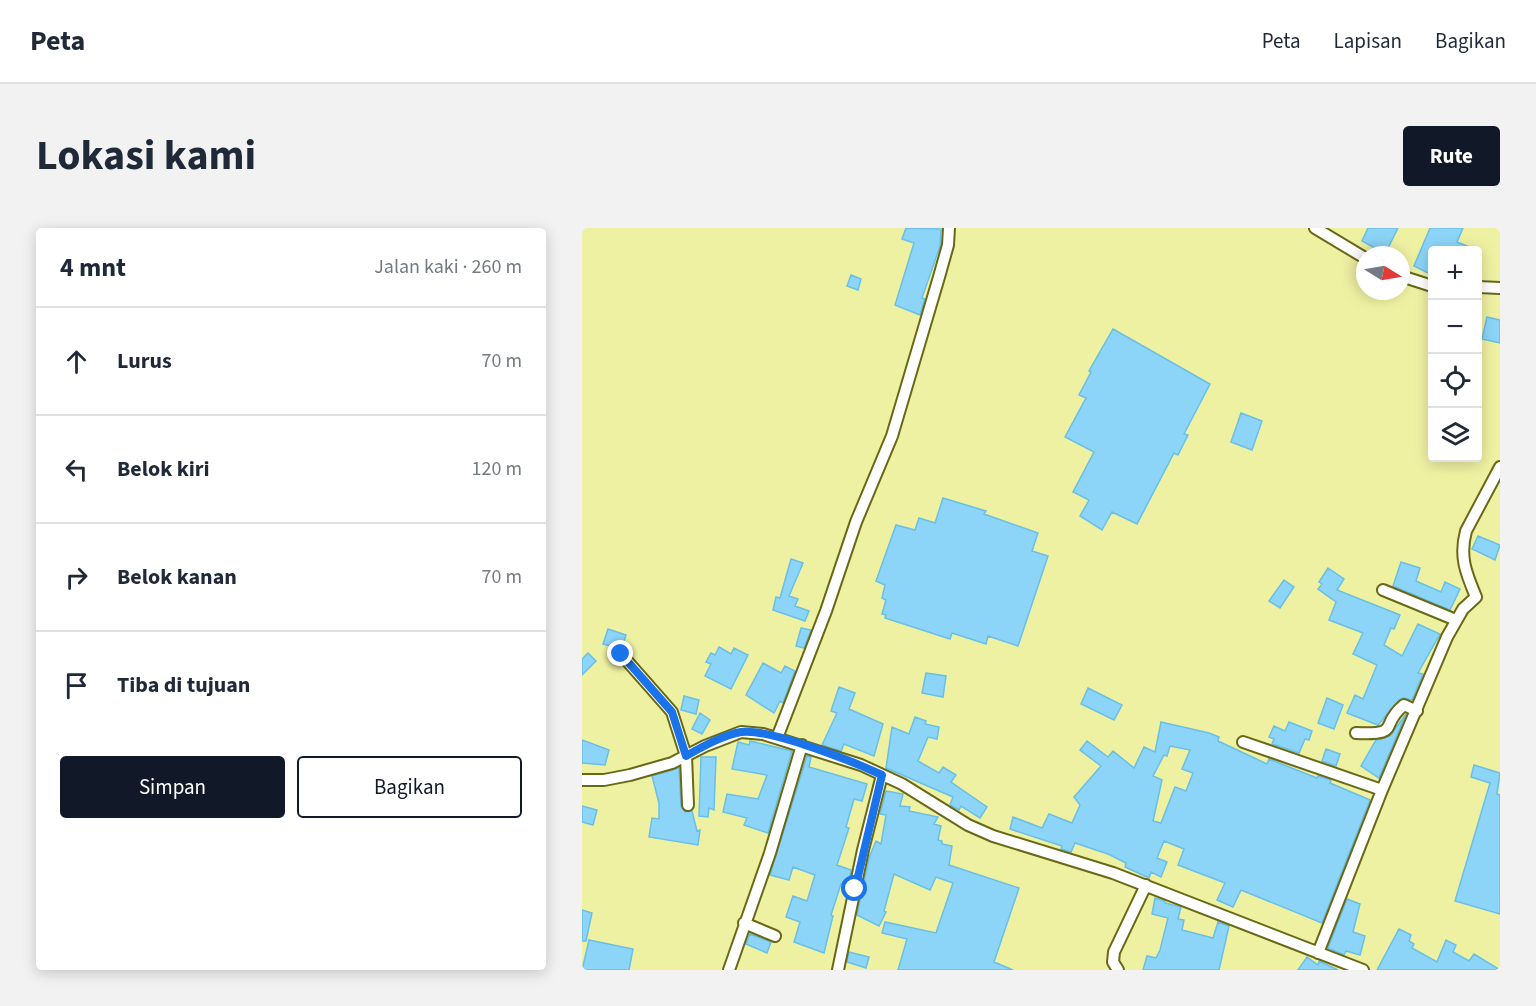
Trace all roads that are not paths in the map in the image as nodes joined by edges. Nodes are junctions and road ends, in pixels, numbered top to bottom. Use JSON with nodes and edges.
{"nodes":[{"id":1,"x":949,"y":228,"type":"edge"},
{"id":2,"x":1315,"y":228,"type":"edge"},
{"id":3,"x":1356,"y":253,"type":"edge"},
{"id":4,"x":1410,"y":279,"type":"edge"},
{"id":5,"x":1428,"y":285,"type":"edge"},
{"id":6,"x":1482,"y":287,"type":"edge"},
{"id":7,"x":1500,"y":288,"type":"edge"},
{"id":8,"x":1500,"y":467,"type":"edge"},
{"id":9,"x":1383,"y":590,"type":"dead end"},
{"id":10,"x":1456,"y":620,"type":"junction"},
{"id":11,"x":621,"y":654,"type":"dead end"},
{"id":12,"x":1418,"y":711,"type":"junction"},
{"id":13,"x":1356,"y":733,"type":"dead end"},
{"id":14,"x":777,"y":738,"type":"junction"},
{"id":15,"x":1243,"y":742,"type":"dead end"},
{"id":16,"x":802,"y":746,"type":"junction"},
{"id":17,"x":686,"y":756,"type":"junction"},
{"id":18,"x":882,"y":775,"type":"junction"},
{"id":19,"x":582,"y":780,"type":"edge"},
{"id":20,"x":1382,"y":790,"type":"junction"},
{"id":21,"x":688,"y":805,"type":"dead end"},
{"id":22,"x":1146,"y":885,"type":"junction"},
{"id":23,"x":744,"y":923,"type":"junction"},
{"id":24,"x":775,"y":936,"type":"dead end"},
{"id":25,"x":1318,"y":953,"type":"junction"},
{"id":26,"x":729,"y":970,"type":"edge"},
{"id":27,"x":838,"y":970,"type":"edge"},
{"id":28,"x":1118,"y":970,"type":"edge"},
{"id":29,"x":1363,"y":970,"type":"edge"}],
"edges":[{"from":1,"to":14,"type":"street"},
{"from":2,"to":3,"type":"street"},
{"from":4,"to":5,"type":"street"},
{"from":6,"to":7,"type":"street"},
{"from":8,"to":10,"type":"street"},
{"from":9,"to":10,"type":"street"},
{"from":10,"to":12,"type":"street"},
{"from":11,"to":17,"type":"street"},
{"from":12,"to":13,"type":"street"},
{"from":12,"to":20,"type":"street"},
{"from":14,"to":16,"type":"street"},
{"from":14,"to":17,"type":"street"},
{"from":15,"to":20,"type":"street"},
{"from":16,"to":18,"type":"street"},
{"from":16,"to":23,"type":"street"},
{"from":17,"to":19,"type":"street"},
{"from":17,"to":21,"type":"street"},
{"from":18,"to":22,"type":"street"},
{"from":18,"to":27,"type":"street"},
{"from":20,"to":25,"type":"street"},
{"from":22,"to":25,"type":"street"},
{"from":22,"to":28,"type":"street"},
{"from":23,"to":24,"type":"street"},
{"from":23,"to":26,"type":"street"},
{"from":25,"to":29,"type":"street"}]}
